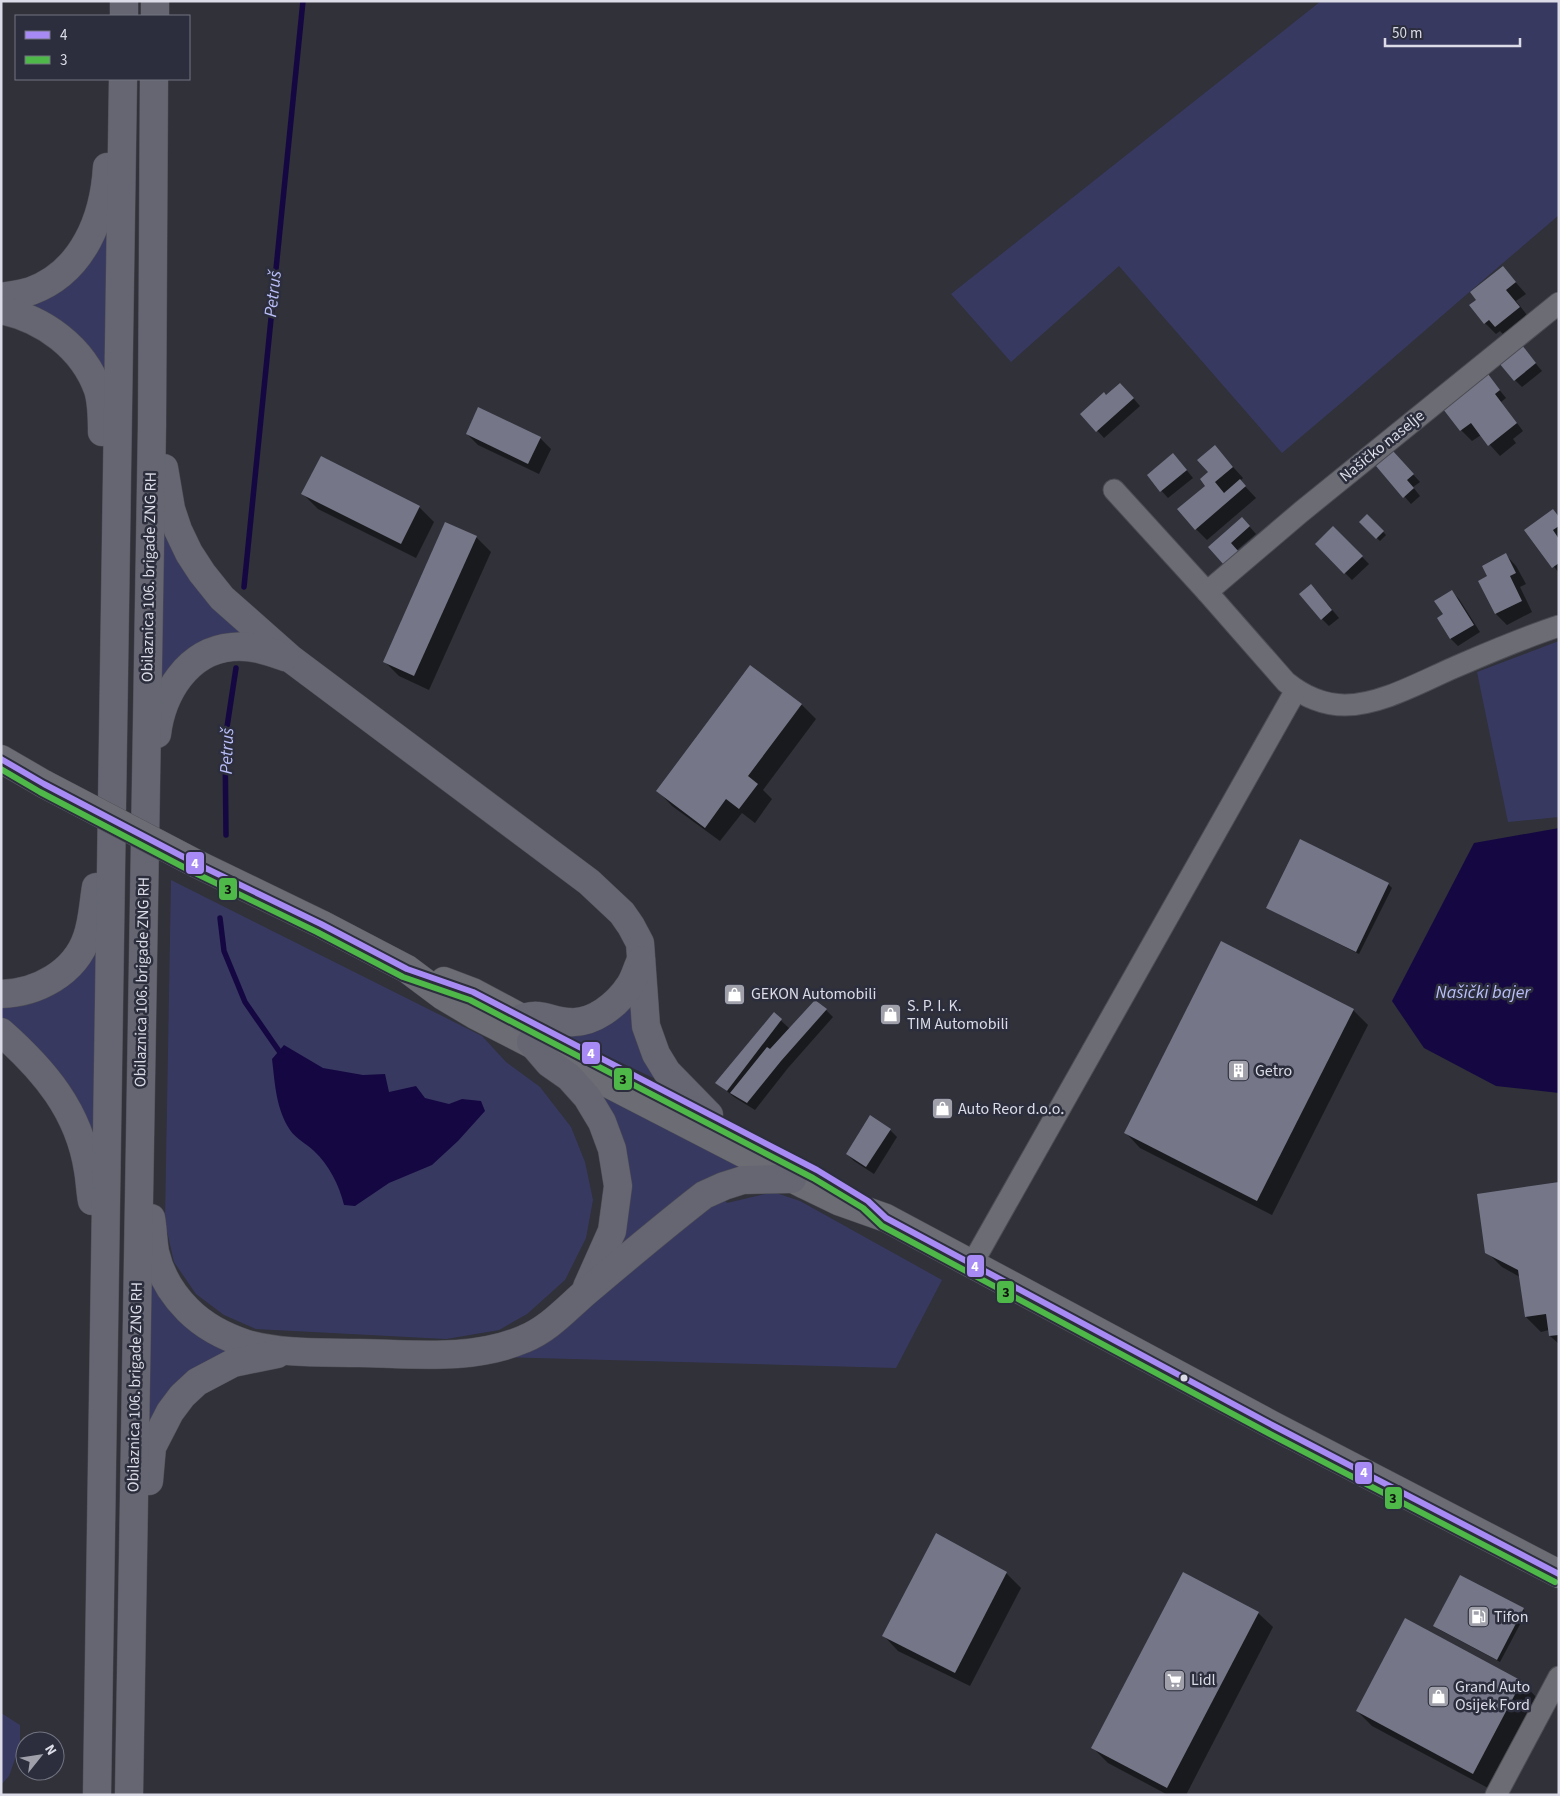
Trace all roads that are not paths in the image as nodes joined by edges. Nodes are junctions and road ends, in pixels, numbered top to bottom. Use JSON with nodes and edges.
{"nodes":[{"id":1,"x":124,"y":1,"type":"edge"},
{"id":2,"x":155,"y":1,"type":"edge"},
{"id":3,"x":124,"y":15,"type":"edge"},
{"id":4,"x":155,"y":15,"type":"edge"},
{"id":5,"x":154,"y":80,"type":"edge"},
{"id":6,"x":123,"y":86,"type":"edge"},
{"id":7,"x":1,"y":297,"type":"edge"},
{"id":8,"x":1559,"y":303,"type":"edge"},
{"id":9,"x":1,"y":310,"type":"edge"},
{"id":10,"x":152,"y":425,"type":"junction"},
{"id":11,"x":1114,"y":490,"type":"dead end"},
{"id":12,"x":116,"y":499,"type":"junction"},
{"id":13,"x":1207,"y":592,"type":"junction"},
{"id":14,"x":1559,"y":626,"type":"edge"},
{"id":15,"x":290,"y":659,"type":"junction"},
{"id":16,"x":1296,"y":690,"type":"junction"},
{"id":17,"x":1,"y":759,"type":"edge"},
{"id":18,"x":146,"y":782,"type":"junction"},
{"id":19,"x":111,"y":844,"type":"junction"},
{"id":20,"x":641,"y":960,"type":"junction"},
{"id":21,"x":1,"y":994,"type":"edge"},
{"id":22,"x":526,"y":1030,"type":"junction"},
{"id":23,"x":1,"y":1032,"type":"edge"},
{"id":24,"x":709,"y":1115,"type":"junction"},
{"id":25,"x":792,"y":1178,"type":"junction"},
{"id":26,"x":139,"y":1181,"type":"junction"},
{"id":27,"x":886,"y":1218,"type":"junction"},
{"id":28,"x":105,"y":1259,"type":"junction"},
{"id":29,"x":972,"y":1264,"type":"junction"},
{"id":30,"x":584,"y":1294,"type":"junction"},
{"id":31,"x":288,"y":1352,"type":"junction"},
{"id":32,"x":133,"y":1527,"type":"junction"},
{"id":33,"x":1559,"y":1574,"type":"edge"},
{"id":34,"x":1559,"y":1677,"type":"edge"},
{"id":35,"x":96,"y":1795,"type":"edge"},
{"id":36,"x":128,"y":1795,"type":"edge"},
{"id":37,"x":1496,"y":1795,"type":"edge"}],
"edges":[{"from":1,"to":3,"type":"highway"},
{"from":2,"to":4,"type":"highway"},
{"from":5,"to":10,"type":"highway","name":"Obilaznica 106. brigade ZNG RH"},
{"from":6,"to":7,"type":"highway"},
{"from":6,"to":12,"type":"highway","name":"Obilaznica 106. brigade ZNG RH"},
{"from":8,"to":13,"type":"street","name":"Našičko naselje"},
{"from":9,"to":12,"type":"highway"},
{"from":10,"to":15,"type":"highway"},
{"from":10,"to":18,"type":"highway","name":"Obilaznica 106. brigade ZNG RH"},
{"from":11,"to":13,"type":"street"},
{"from":12,"to":19,"type":"highway","name":"Obilaznica 106. brigade ZNG RH"},
{"from":13,"to":16,"type":"street"},
{"from":14,"to":16,"type":"street"},
{"from":15,"to":18,"type":"highway"},
{"from":15,"to":20,"type":"highway"},
{"from":16,"to":29,"type":"street"},
{"from":17,"to":22,"type":"main road","bridge":true},
{"from":18,"to":26,"type":"highway","name":"Obilaznica 106. brigade ZNG RH"},
{"from":19,"to":21,"type":"highway"},
{"from":19,"to":28,"type":"highway","name":"Obilaznica 106. brigade ZNG RH"},
{"from":20,"to":22,"type":"highway"},
{"from":20,"to":24,"type":"highway"},
{"from":22,"to":24,"type":"main road"},
{"from":22,"to":25,"type":"main road"},
{"from":22,"to":30,"type":"highway"},
{"from":23,"to":28,"type":"highway"},
{"from":24,"to":27,"type":"main road"},
{"from":25,"to":27,"type":"main road"},
{"from":25,"to":30,"type":"highway"},
{"from":26,"to":31,"type":"highway"},
{"from":26,"to":32,"type":"highway","name":"Obilaznica 106. brigade ZNG RH"},
{"from":27,"to":29,"type":"main road"},
{"from":28,"to":35,"type":"highway","name":"Obilaznica 106. brigade ZNG RH"},
{"from":29,"to":33,"type":"main road"},
{"from":30,"to":31,"type":"highway"},
{"from":31,"to":32,"type":"highway"},
{"from":32,"to":36,"type":"highway","name":"Obilaznica 106. brigade ZNG RH"},
{"from":34,"to":37,"type":"street"}]}
